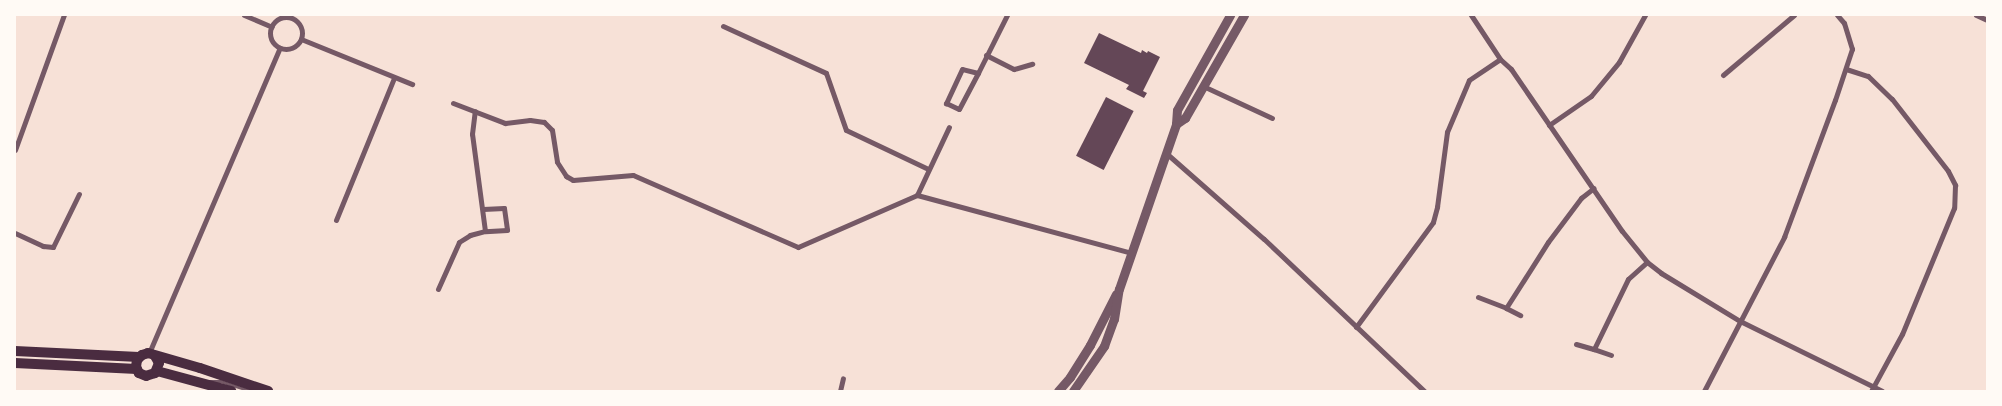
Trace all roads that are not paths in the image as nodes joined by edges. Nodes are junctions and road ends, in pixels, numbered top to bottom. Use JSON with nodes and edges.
{"nodes":[{"id":1,"x":64,"y":15,"type":"edge"},
{"id":2,"x":244,"y":15,"type":"edge"},
{"id":3,"x":1007,"y":15,"type":"edge"},
{"id":4,"x":1230,"y":15,"type":"edge"},
{"id":5,"x":1244,"y":15,"type":"edge"},
{"id":6,"x":1471,"y":15,"type":"edge"},
{"id":7,"x":1645,"y":15,"type":"edge"},
{"id":8,"x":1794,"y":15,"type":"edge"},
{"id":9,"x":1837,"y":15,"type":"edge"},
{"id":10,"x":1976,"y":15,"type":"edge"},
{"id":11,"x":293,"y":17,"type":"edge"},
{"id":12,"x":1987,"y":20,"type":"edge"},
{"id":13,"x":723,"y":26,"type":"dead end"},
{"id":14,"x":272,"y":27,"type":"junction"},
{"id":15,"x":301,"y":39,"type":"junction"},
{"id":16,"x":280,"y":48,"type":"junction"},
{"id":17,"x":986,"y":55,"type":"junction"},
{"id":18,"x":1500,"y":59,"type":"junction"},
{"id":19,"x":1032,"y":64,"type":"dead end"},
{"id":20,"x":1846,"y":69,"type":"junction"},
{"id":21,"x":978,"y":73,"type":"junction"},
{"id":22,"x":1723,"y":75,"type":"dead end"},
{"id":23,"x":394,"y":78,"type":"junction"},
{"id":24,"x":412,"y":84,"type":"dead end"},
{"id":25,"x":1203,"y":86,"type":"junction"},
{"id":26,"x":453,"y":103,"type":"dead end"},
{"id":27,"x":476,"y":112,"type":"junction"},
{"id":28,"x":1272,"y":118,"type":"dead end"},
{"id":29,"x":1176,"y":124,"type":"junction"},
{"id":30,"x":1549,"y":125,"type":"junction"},
{"id":31,"x":949,"y":127,"type":"dead end"},
{"id":32,"x":15,"y":150,"type":"edge"},
{"id":33,"x":1166,"y":153,"type":"junction"},
{"id":34,"x":928,"y":169,"type":"junction"},
{"id":35,"x":1594,"y":188,"type":"junction"},
{"id":36,"x":79,"y":194,"type":"dead end"},
{"id":37,"x":917,"y":195,"type":"junction"},
{"id":38,"x":483,"y":209,"type":"junction"},
{"id":39,"x":336,"y":220,"type":"dead end"},
{"id":40,"x":485,"y":231,"type":"junction"},
{"id":41,"x":15,"y":233,"type":"edge"},
{"id":42,"x":1132,"y":253,"type":"junction"},
{"id":43,"x":1647,"y":262,"type":"junction"},
{"id":44,"x":1119,"y":289,"type":"junction"},
{"id":45,"x":438,"y":290,"type":"dead end"},
{"id":46,"x":1478,"y":296,"type":"dead end"},
{"id":47,"x":1506,"y":308,"type":"junction"},
{"id":48,"x":1520,"y":316,"type":"dead end"},
{"id":49,"x":1740,"y":321,"type":"junction"},
{"id":50,"x":1356,"y":327,"type":"junction"},
{"id":51,"x":1576,"y":344,"type":"dead end"},
{"id":52,"x":1594,"y":349,"type":"junction"},
{"id":53,"x":15,"y":352,"type":"edge"},
{"id":54,"x":1611,"y":355,"type":"dead end"},
{"id":55,"x":148,"y":356,"type":"junction"},
{"id":56,"x":15,"y":363,"type":"edge"},
{"id":57,"x":137,"y":369,"type":"junction"},
{"id":58,"x":157,"y":371,"type":"junction"},
{"id":59,"x":844,"y":378,"type":"dead end"},
{"id":60,"x":195,"y":381,"type":"junction"},
{"id":61,"x":1872,"y":389,"type":"edge"},
{"id":62,"x":231,"y":391,"type":"edge"},
{"id":63,"x":250,"y":391,"type":"edge"},
{"id":64,"x":268,"y":391,"type":"edge"},
{"id":65,"x":840,"y":391,"type":"edge"},
{"id":66,"x":1058,"y":391,"type":"edge"},
{"id":67,"x":1073,"y":391,"type":"edge"},
{"id":68,"x":1424,"y":391,"type":"edge"},
{"id":69,"x":1704,"y":391,"type":"edge"},
{"id":70,"x":1882,"y":391,"type":"edge"}],
"edges":[{"from":1,"to":32,"type":"street"},
{"from":2,"to":14,"type":"street"},
{"from":3,"to":17,"type":"street"},
{"from":4,"to":29,"type":"street"},
{"from":5,"to":25,"type":"street"},
{"from":6,"to":18,"type":"street"},
{"from":7,"to":30,"type":"street"},
{"from":8,"to":22,"type":"street"},
{"from":9,"to":20,"type":"street"},
{"from":10,"to":12,"type":"street"},
{"from":11,"to":14,"type":"street"},
{"from":11,"to":15,"type":"street"},
{"from":13,"to":34,"type":"street"},
{"from":14,"to":16,"type":"street"},
{"from":15,"to":16,"type":"street"},
{"from":15,"to":23,"type":"street"},
{"from":16,"to":55,"type":"street"},
{"from":17,"to":19,"type":"street"},
{"from":17,"to":21,"type":"street"},
{"from":18,"to":30,"type":"street"},
{"from":18,"to":50,"type":"street"},
{"from":20,"to":49,"type":"street"},
{"from":20,"to":61,"type":"street"},
{"from":21,"to":21,"type":"street"},
{"from":23,"to":24,"type":"street"},
{"from":23,"to":39,"type":"street"},
{"from":25,"to":28,"type":"street"},
{"from":25,"to":29,"type":"street"},
{"from":26,"to":27,"type":"street"},
{"from":27,"to":37,"type":"street"},
{"from":27,"to":38,"type":"street"},
{"from":29,"to":33,"type":"street"},
{"from":30,"to":35,"type":"street"},
{"from":31,"to":34,"type":"street"},
{"from":33,"to":42,"type":"street"},
{"from":33,"to":50,"type":"street"},
{"from":34,"to":37,"type":"street"},
{"from":35,"to":43,"type":"street"},
{"from":35,"to":47,"type":"street"},
{"from":36,"to":41,"type":"street"},
{"from":37,"to":42,"type":"street"},
{"from":38,"to":40,"type":"street"},
{"from":38,"to":40,"type":"street"},
{"from":40,"to":45,"type":"street"},
{"from":42,"to":44,"type":"street"},
{"from":43,"to":49,"type":"street"},
{"from":43,"to":52,"type":"street"},
{"from":44,"to":66,"type":"street"},
{"from":44,"to":67,"type":"street"},
{"from":46,"to":47,"type":"street"},
{"from":47,"to":48,"type":"street"},
{"from":49,"to":61,"type":"street"},
{"from":49,"to":69,"type":"street"},
{"from":50,"to":68,"type":"street"},
{"from":51,"to":52,"type":"street"},
{"from":52,"to":54,"type":"street"},
{"from":53,"to":55,"type":"main road"},
{"from":55,"to":57,"type":"main road"},
{"from":55,"to":58,"type":"main road"},
{"from":55,"to":64,"type":"main road"},
{"from":56,"to":57,"type":"main road"},
{"from":57,"to":58,"type":"main road"},
{"from":58,"to":60,"type":"main road"},
{"from":59,"to":65,"type":"street"},
{"from":60,"to":62,"type":"main road"},
{"from":60,"to":63,"type":"lane"},
{"from":61,"to":70,"type":"street"}]}
